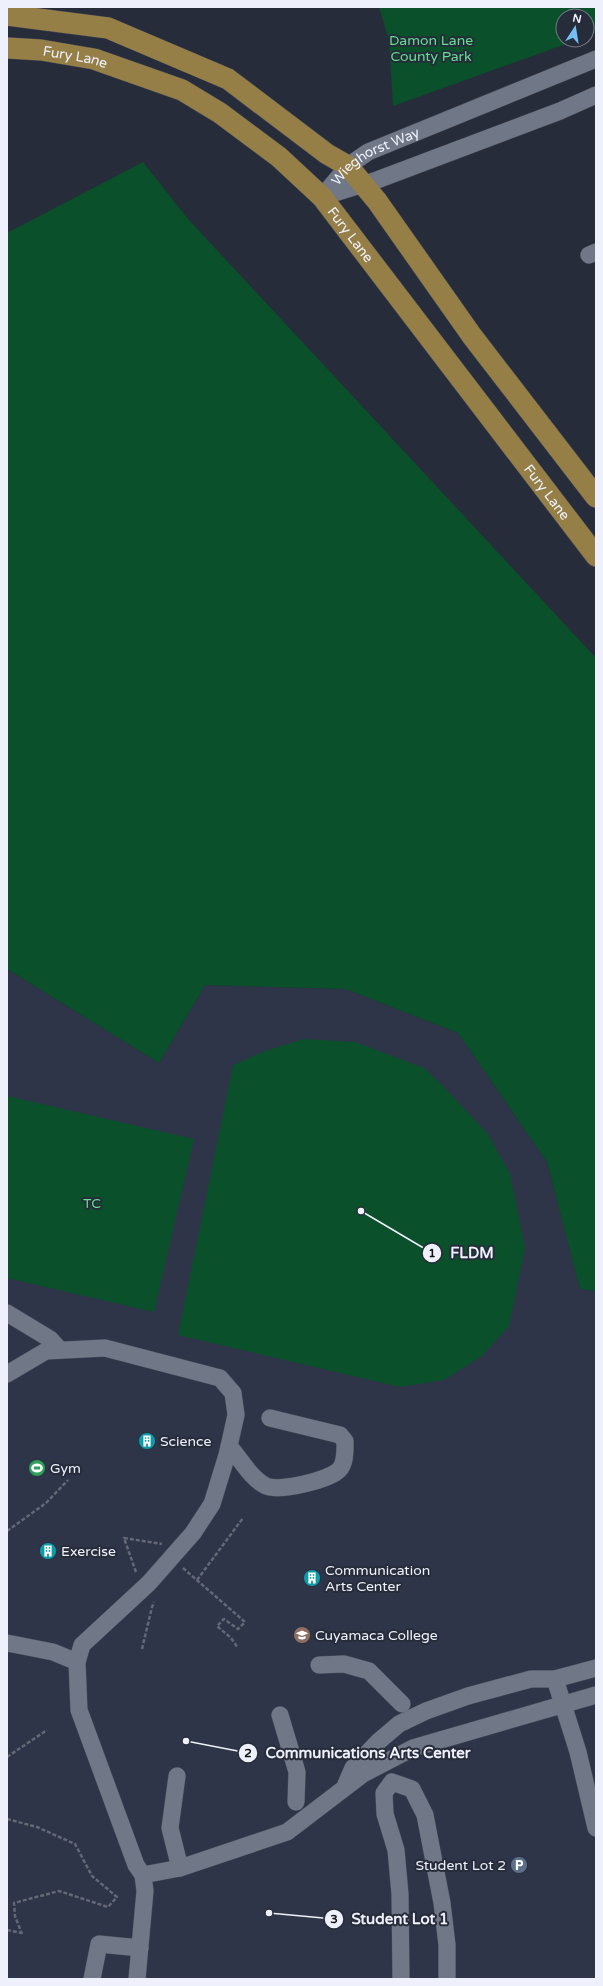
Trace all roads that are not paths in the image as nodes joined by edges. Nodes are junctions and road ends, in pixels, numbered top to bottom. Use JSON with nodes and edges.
{"nodes":[{"id":1,"x":7,"y":15,"type":"edge"},
{"id":2,"x":7,"y":48,"type":"edge"},
{"id":3,"x":596,"y":59,"type":"edge"},
{"id":4,"x":596,"y":95,"type":"edge"},
{"id":5,"x":348,"y":166,"type":"junction"},
{"id":6,"x":363,"y":185,"type":"junction"},
{"id":7,"x":322,"y":197,"type":"junction"},
{"id":8,"x":596,"y":497,"type":"edge"},
{"id":9,"x":596,"y":556,"type":"edge"},
{"id":10,"x":7,"y":1313,"type":"edge"},
{"id":11,"x":60,"y":1350,"type":"junction"},
{"id":12,"x":7,"y":1374,"type":"edge"},
{"id":13,"x":270,"y":1418,"type":"dead end"},
{"id":14,"x":230,"y":1446,"type":"junction"},
{"id":15,"x":7,"y":1643,"type":"edge"},
{"id":16,"x":77,"y":1662,"type":"junction"},
{"id":17,"x":319,"y":1665,"type":"dead end"},
{"id":18,"x":596,"y":1668,"type":"edge"},
{"id":19,"x":596,"y":1673,"type":"edge"},
{"id":20,"x":556,"y":1679,"type":"junction"},
{"id":21,"x":596,"y":1695,"type":"edge"},
{"id":22,"x":402,"y":1704,"type":"dead end"},
{"id":23,"x":564,"y":1705,"type":"junction"},
{"id":24,"x":280,"y":1715,"type":"dead end"},
{"id":25,"x":177,"y":1776,"type":"dead end"},
{"id":26,"x":344,"y":1788,"type":"junction"},
{"id":27,"x":296,"y":1802,"type":"dead end"},
{"id":28,"x":596,"y":1828,"type":"edge"},
{"id":29,"x":180,"y":1868,"type":"junction"},
{"id":30,"x":143,"y":1876,"type":"junction"},
{"id":31,"x":140,"y":1948,"type":"junction"},
{"id":32,"x":92,"y":1979,"type":"edge"},
{"id":33,"x":138,"y":1979,"type":"edge"},
{"id":34,"x":400,"y":1979,"type":"edge"},
{"id":35,"x":447,"y":1979,"type":"edge"}],
"edges":[{"from":1,"to":5,"type":"main road"},
{"from":2,"to":7,"type":"main road","name":"Fury Lane"},
{"from":3,"to":5,"type":"street","name":"Wieghorst Way"},
{"from":4,"to":6,"type":"street","name":"Wieghorst Way"},
{"from":5,"to":6,"type":"main road"},
{"from":5,"to":7,"type":"street","name":"Wieghorst Way"},
{"from":6,"to":7,"type":"street","name":"Wieghorst Way"},
{"from":6,"to":8,"type":"main road"},
{"from":7,"to":9,"type":"main road","name":"Fury Lane"},
{"from":10,"to":11,"type":"street"},
{"from":11,"to":12,"type":"street"},
{"from":11,"to":14,"type":"street"},
{"from":13,"to":14,"type":"street"},
{"from":14,"to":16,"type":"street"},
{"from":15,"to":16,"type":"street"},
{"from":16,"to":30,"type":"street"},
{"from":17,"to":22,"type":"street"},
{"from":18,"to":20,"type":"street"},
{"from":19,"to":23,"type":"street"},
{"from":20,"to":23,"type":"street"},
{"from":20,"to":26,"type":"street"},
{"from":21,"to":23,"type":"street"},
{"from":23,"to":26,"type":"street"},
{"from":23,"to":28,"type":"street"},
{"from":24,"to":27,"type":"street"},
{"from":25,"to":29,"type":"street"},
{"from":26,"to":29,"type":"street"},
{"from":29,"to":30,"type":"street"},
{"from":30,"to":31,"type":"street"},
{"from":31,"to":32,"type":"street"},
{"from":31,"to":33,"type":"street"},
{"from":34,"to":35,"type":"street"}]}
